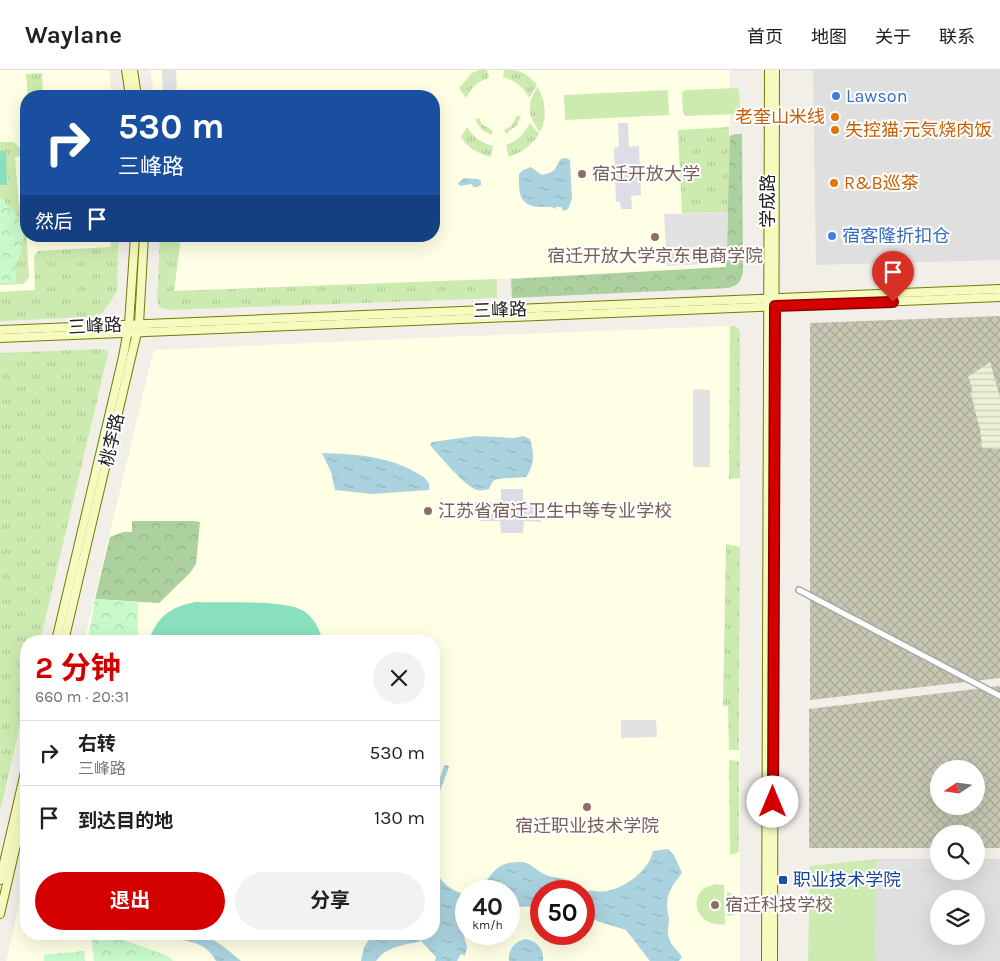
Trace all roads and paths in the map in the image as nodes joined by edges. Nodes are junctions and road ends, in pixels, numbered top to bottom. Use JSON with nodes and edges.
{"nodes":[{"id":1,"x":126,"y":70,"type":"edge"},
{"id":2,"x":133,"y":70,"type":"edge"},
{"id":3,"x":769,"y":70,"type":"edge"},
{"id":4,"x":775,"y":70,"type":"edge"},
{"id":5,"x":129,"y":90,"type":"edge"},
{"id":6,"x":136,"y":90,"type":"edge"},
{"id":7,"x":136,"y":242,"type":"edge"},
{"id":8,"x":144,"y":242,"type":"edge"},
{"id":9,"x":1000,"y":289,"type":"edge"},
{"id":10,"x":1000,"y":297,"type":"edge"},
{"id":11,"x":771,"y":302,"type":"junction"},
{"id":12,"x":129,"y":324,"type":"junction"},
{"id":13,"x":139,"y":324,"type":"junction"},
{"id":14,"x":0,"y":330,"type":"edge"},
{"id":15,"x":127,"y":333,"type":"junction"},
{"id":16,"x":137,"y":333,"type":"junction"},
{"id":17,"x":0,"y":338,"type":"edge"},
{"id":18,"x":799,"y":590,"type":"dead end"},
{"id":19,"x":57,"y":635,"type":"edge"},
{"id":20,"x":65,"y":635,"type":"edge"},
{"id":21,"x":1000,"y":696,"type":"edge"},
{"id":22,"x":20,"y":794,"type":"edge"},
{"id":23,"x":20,"y":828,"type":"edge"},
{"id":24,"x":0,"y":880,"type":"edge"},
{"id":25,"x":0,"y":914,"type":"edge"},
{"id":26,"x":766,"y":961,"type":"edge"},
{"id":27,"x":773,"y":961,"type":"edge"}],
"edges":[{"from":1,"to":5,"type":"main road"},
{"from":2,"to":6,"type":"main road"},
{"from":3,"to":11,"type":"main road","name":"学成路"},
{"from":4,"to":11,"type":"main road","name":"学成路"},
{"from":7,"to":12,"type":"main road","name":"桃李路"},
{"from":8,"to":13,"type":"main road","name":"桃李路"},
{"from":9,"to":11,"type":"main road","name":"三峰路"},
{"from":10,"to":11,"type":"main road","name":"三峰路"},
{"from":11,"to":13,"type":"main road","name":"三峰路"},
{"from":11,"to":16,"type":"main road","name":"三峰路"},
{"from":11,"to":26,"type":"main road","name":"学成路"},
{"from":11,"to":27,"type":"main road","name":"学成路"},
{"from":12,"to":13,"type":"main road","name":"三峰路"},
{"from":12,"to":14,"type":"main road","name":"三峰路"},
{"from":12,"to":15,"type":"main road","name":"桃李路"},
{"from":13,"to":16,"type":"main road","name":"桃李路"},
{"from":15,"to":16,"type":"main road","name":"三峰路"},
{"from":15,"to":17,"type":"main road","name":"三峰路"},
{"from":15,"to":19,"type":"main road","name":"桃李路"},
{"from":16,"to":20,"type":"main road","name":"桃李路"},
{"from":18,"to":21,"type":"street"},
{"from":22,"to":24,"type":"main road"},
{"from":23,"to":25,"type":"main road"}]}
